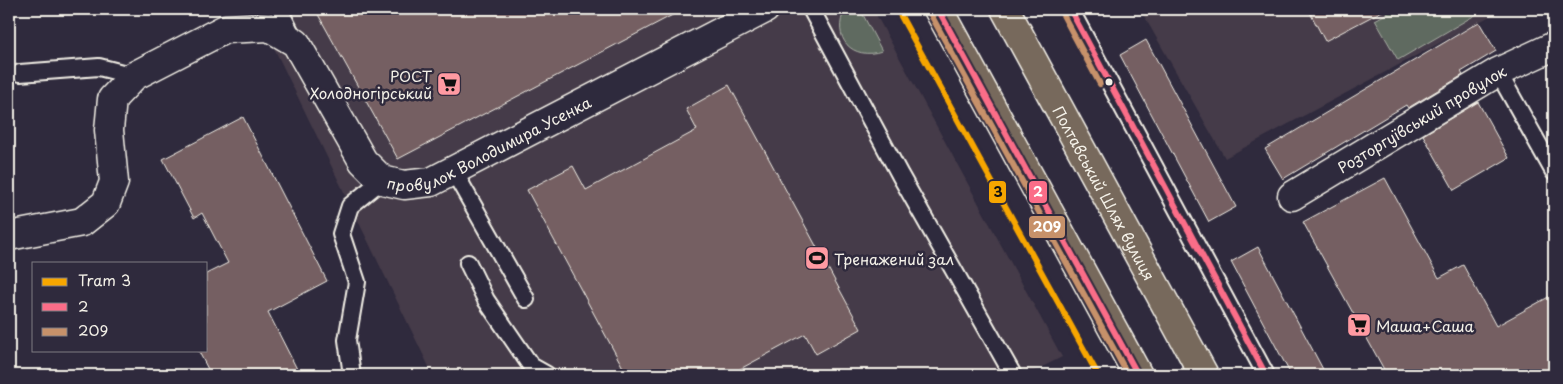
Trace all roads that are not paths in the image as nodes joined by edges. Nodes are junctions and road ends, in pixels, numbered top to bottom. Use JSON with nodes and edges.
{"nodes":[{"id":1,"x":279,"y":9,"type":"edge"},
{"id":2,"x":765,"y":9,"type":"edge"},
{"id":3,"x":811,"y":9,"type":"edge"},
{"id":4,"x":938,"y":9,"type":"edge"},
{"id":5,"x":1005,"y":9,"type":"edge"},
{"id":6,"x":1070,"y":9,"type":"edge"},
{"id":7,"x":296,"y":43,"type":"junction"},
{"id":8,"x":1554,"y":46,"type":"edge"},
{"id":9,"x":1498,"y":72,"type":"junction"},
{"id":10,"x":20,"y":73,"type":"dead end"},
{"id":11,"x":134,"y":76,"type":"junction"},
{"id":12,"x":453,"y":170,"type":"junction"},
{"id":13,"x":1554,"y":172,"type":"edge"},
{"id":14,"x":382,"y":180,"type":"junction"},
{"id":15,"x":1292,"y":196,"type":"dead end"},
{"id":16,"x":9,"y":236,"type":"edge"},
{"id":17,"x":468,"y":262,"type":"dead end"},
{"id":18,"x":526,"y":299,"type":"dead end"},
{"id":19,"x":352,"y":375,"type":"edge"},
{"id":20,"x":547,"y":375,"type":"edge"},
{"id":21,"x":1013,"y":375,"type":"edge"},
{"id":22,"x":1138,"y":375,"type":"edge"},
{"id":23,"x":1204,"y":375,"type":"edge"},
{"id":24,"x":1266,"y":375,"type":"edge"}],
"edges":[{"from":1,"to":7,"type":"lane"},
{"from":2,"to":12,"type":"street","name":"провулок Володимира Усенка"},
{"from":3,"to":21,"type":"lane"},
{"from":4,"to":22,"type":"main road"},
{"from":5,"to":23,"type":"main road","name":"Полтавський Шлях вулиця"},
{"from":6,"to":24,"type":"lane"},
{"from":7,"to":11,"type":"street","name":"провулок Володимира Усенка"},
{"from":7,"to":14,"type":"street","name":"провулок Володимира Усенка"},
{"from":8,"to":9,"type":"street","name":"Розторгуївський провулок"},
{"from":9,"to":13,"type":"lane"},
{"from":9,"to":15,"type":"street","name":"Розторгуївський провулок"},
{"from":10,"to":11,"type":"lane"},
{"from":11,"to":16,"type":"street","name":"провулок Володимира Усенка"},
{"from":12,"to":14,"type":"street","name":"провулок Володимира Усенка"},
{"from":12,"to":18,"type":"lane"},
{"from":14,"to":19,"type":"lane"},
{"from":17,"to":20,"type":"lane"}]}
